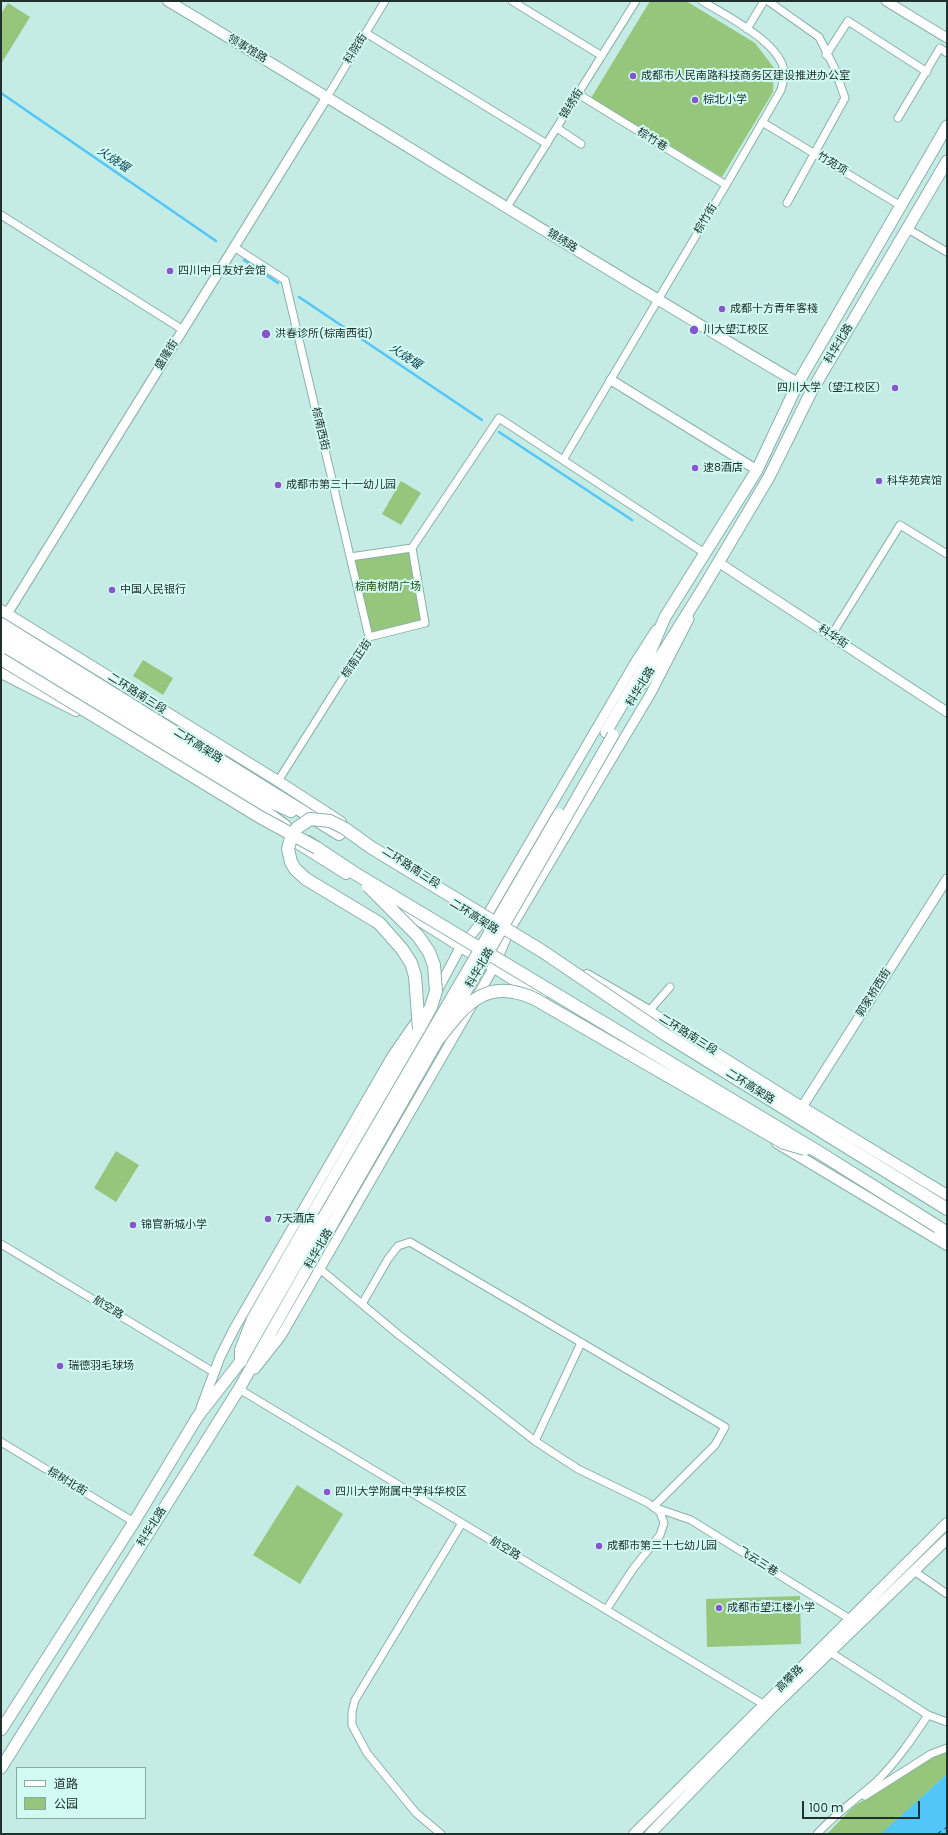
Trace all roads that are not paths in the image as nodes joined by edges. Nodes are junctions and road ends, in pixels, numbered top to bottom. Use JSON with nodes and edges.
{"nodes":[{"id":1,"x":168,"y":1,"type":"edge"},
{"id":2,"x":385,"y":1,"type":"edge"},
{"id":3,"x":512,"y":1,"type":"edge"},
{"id":4,"x":636,"y":1,"type":"edge"},
{"id":5,"x":702,"y":1,"type":"edge"},
{"id":6,"x":764,"y":1,"type":"edge"},
{"id":7,"x":768,"y":1,"type":"edge"},
{"id":8,"x":886,"y":1,"type":"edge"},
{"id":9,"x":747,"y":29,"type":"junction"},
{"id":10,"x":366,"y":33,"type":"junction"},
{"id":11,"x":947,"y":38,"type":"edge"},
{"id":12,"x":947,"y":53,"type":"edge"},
{"id":13,"x":826,"y":55,"type":"junction"},
{"id":14,"x":602,"y":56,"type":"junction"},
{"id":15,"x":927,"y":72,"type":"junction"},
{"id":16,"x":578,"y":94,"type":"junction"},
{"id":17,"x":327,"y":97,"type":"junction"},
{"id":18,"x":898,"y":118,"type":"dead end"},
{"id":19,"x":762,"y":122,"type":"junction"},
{"id":20,"x":947,"y":126,"type":"edge"},
{"id":21,"x":557,"y":128,"type":"junction"},
{"id":22,"x":547,"y":144,"type":"junction"},
{"id":23,"x":581,"y":144,"type":"dead end"},
{"id":24,"x":815,"y":154,"type":"junction"},
{"id":25,"x":947,"y":161,"type":"edge"},
{"id":26,"x":726,"y":185,"type":"junction"},
{"id":27,"x":787,"y":203,"type":"dead end"},
{"id":28,"x":901,"y":206,"type":"junction"},
{"id":29,"x":507,"y":207,"type":"junction"},
{"id":30,"x":1,"y":215,"type":"edge"},
{"id":31,"x":908,"y":229,"type":"junction"},
{"id":32,"x":234,"y":247,"type":"junction"},
{"id":33,"x":947,"y":252,"type":"edge"},
{"id":34,"x":657,"y":301,"type":"junction"},
{"id":35,"x":183,"y":330,"type":"junction"},
{"id":36,"x":611,"y":380,"type":"junction"},
{"id":37,"x":798,"y":383,"type":"junction"},
{"id":38,"x":563,"y":460,"type":"junction"},
{"id":39,"x":757,"y":470,"type":"junction"},
{"id":40,"x":412,"y":548,"type":"junction"},
{"id":41,"x":706,"y":554,"type":"junction"},
{"id":42,"x":947,"y":554,"type":"edge"},
{"id":43,"x":350,"y":557,"type":"junction"},
{"id":44,"x":718,"y":562,"type":"junction"},
{"id":45,"x":702,"y":590,"type":"junction"},
{"id":46,"x":3,"y":616,"type":"edge"},
{"id":47,"x":665,"y":617,"type":"junction"},
{"id":48,"x":1,"y":636,"type":"edge"},
{"id":49,"x":831,"y":636,"type":"junction"},
{"id":50,"x":369,"y":637,"type":"junction"},
{"id":51,"x":1,"y":648,"type":"edge"},
{"id":52,"x":1,"y":653,"type":"edge"},
{"id":53,"x":1,"y":659,"type":"edge"},
{"id":54,"x":1,"y":673,"type":"edge"},
{"id":55,"x":947,"y":712,"type":"edge"},
{"id":56,"x":117,"y":731,"type":"junction"},
{"id":57,"x":610,"y":733,"type":"junction"},
{"id":58,"x":278,"y":781,"type":"junction"},
{"id":59,"x":339,"y":834,"type":"junction"},
{"id":60,"x":317,"y":848,"type":"junction"},
{"id":61,"x":356,"y":874,"type":"junction"},
{"id":62,"x":947,"y":880,"type":"edge"},
{"id":63,"x":486,"y":917,"type":"junction"},
{"id":64,"x":509,"y":931,"type":"junction"},
{"id":65,"x":460,"y":948,"type":"junction"},
{"id":66,"x":494,"y":967,"type":"junction"},
{"id":67,"x":670,"y":987,"type":"dead end"},
{"id":68,"x":649,"y":1011,"type":"junction"},
{"id":69,"x":420,"y":1029,"type":"junction"},
{"id":70,"x":666,"y":1035,"type":"junction"},
{"id":71,"x":440,"y":1037,"type":"junction"},
{"id":72,"x":802,"y":1107,"type":"junction"},
{"id":73,"x":820,"y":1153,"type":"junction"},
{"id":74,"x":947,"y":1195,"type":"edge"},
{"id":75,"x":947,"y":1209,"type":"edge"},
{"id":76,"x":328,"y":1221,"type":"junction"},
{"id":77,"x":947,"y":1233,"type":"edge"},
{"id":78,"x":1,"y":1244,"type":"edge"},
{"id":79,"x":947,"y":1245,"type":"edge"},
{"id":80,"x":320,"y":1268,"type":"junction"},
{"id":81,"x":362,"y":1304,"type":"junction"},
{"id":82,"x":581,"y":1343,"type":"junction"},
{"id":83,"x":241,"y":1361,"type":"junction"},
{"id":84,"x":215,"y":1373,"type":"junction"},
{"id":85,"x":239,"y":1389,"type":"junction"},
{"id":86,"x":198,"y":1416,"type":"junction"},
{"id":87,"x":535,"y":1441,"type":"junction"},
{"id":88,"x":1,"y":1442,"type":"edge"},
{"id":89,"x":653,"y":1507,"type":"junction"},
{"id":90,"x":134,"y":1522,"type":"junction"},
{"id":91,"x":462,"y":1523,"type":"junction"},
{"id":92,"x":947,"y":1523,"type":"edge"},
{"id":93,"x":947,"y":1539,"type":"edge"},
{"id":94,"x":914,"y":1571,"type":"junction"},
{"id":95,"x":947,"y":1594,"type":"edge"},
{"id":96,"x":606,"y":1610,"type":"junction"},
{"id":97,"x":854,"y":1622,"type":"junction"},
{"id":98,"x":830,"y":1652,"type":"junction"},
{"id":99,"x":768,"y":1707,"type":"junction"},
{"id":100,"x":928,"y":1716,"type":"junction"},
{"id":101,"x":947,"y":1722,"type":"edge"},
{"id":102,"x":1,"y":1730,"type":"edge"},
{"id":103,"x":947,"y":1748,"type":"edge"},
{"id":104,"x":1,"y":1768,"type":"edge"},
{"id":105,"x":850,"y":1804,"type":"junction"},
{"id":106,"x":441,"y":1834,"type":"edge"},
{"id":107,"x":634,"y":1834,"type":"edge"},
{"id":108,"x":650,"y":1834,"type":"edge"},
{"id":109,"x":817,"y":1834,"type":"edge"}],
"edges":[{"from":1,"to":17,"type":"main road","name":"领事馆路"},
{"from":2,"to":10,"type":"street","name":"科院街"},
{"from":3,"to":14,"type":"street"},
{"from":4,"to":14,"type":"street","name":"锦绣街"},
{"from":5,"to":9,"type":"street","name":"棕竹街"},
{"from":6,"to":9,"type":"street"},
{"from":7,"to":13,"type":"street"},
{"from":8,"to":11,"type":"street"},
{"from":9,"to":19,"type":"street","name":"棕竹街"},
{"from":10,"to":17,"type":"street","name":"科院街"},
{"from":10,"to":22,"type":"street"},
{"from":12,"to":15,"type":"street"},
{"from":13,"to":15,"type":"street"},
{"from":13,"to":24,"type":"street"},
{"from":14,"to":16,"type":"street","name":"锦绣街"},
{"from":15,"to":18,"type":"street"},
{"from":16,"to":21,"type":"street","name":"锦绣街"},
{"from":16,"to":26,"type":"street","name":"棕竹巷"},
{"from":17,"to":29,"type":"main road","name":"锦绣路"},
{"from":17,"to":32,"type":"street","name":"盛隆街"},
{"from":19,"to":24,"type":"street","name":"竹苑项"},
{"from":19,"to":26,"type":"street","name":"棕竹街"},
{"from":20,"to":28,"type":"main road","name":"科华北路"},
{"from":21,"to":22,"type":"street","name":"锦绣街"},
{"from":21,"to":23,"type":"street"},
{"from":22,"to":29,"type":"street","name":"锦绣街"},
{"from":24,"to":27,"type":"street"},
{"from":24,"to":28,"type":"street","name":"竹苑项"},
{"from":25,"to":31,"type":"main road","name":"科华北路"},
{"from":26,"to":34,"type":"street","name":"棕竹街"},
{"from":28,"to":37,"type":"main road","name":"科华北路"},
{"from":29,"to":34,"type":"main road","name":"锦绣路"},
{"from":30,"to":35,"type":"street"},
{"from":31,"to":33,"type":"street"},
{"from":31,"to":44,"type":"main road","name":"科华北路"},
{"from":32,"to":35,"type":"street","name":"盛隆街"},
{"from":32,"to":43,"type":"street","name":"棕南西街"},
{"from":34,"to":36,"type":"street","name":"棕竹街"},
{"from":34,"to":37,"type":"main road","name":"锦绣路"},
{"from":35,"to":46,"type":"street","name":"盛隆街"},
{"from":36,"to":38,"type":"street","name":"棕竹街"},
{"from":36,"to":39,"type":"street"},
{"from":37,"to":39,"type":"main road","name":"科华北路"},
{"from":38,"to":40,"type":"street"},
{"from":38,"to":41,"type":"street"},
{"from":39,"to":41,"type":"main road","name":"科华北路"},
{"from":40,"to":43,"type":"street"},
{"from":40,"to":50,"type":"street","name":"棕南正街"},
{"from":41,"to":47,"type":"main road","name":"科华北路"},
{"from":42,"to":49,"type":"street"},
{"from":43,"to":50,"type":"street","name":"棕南西街"},
{"from":44,"to":45,"type":"main road","name":"科华北路"},
{"from":44,"to":49,"type":"street","name":"科华街"},
{"from":45,"to":57,"type":"main road","name":"科华北路"},
{"from":45,"to":64,"type":"street"},
{"from":46,"to":58,"type":"main road","name":"二环路南三段"},
{"from":46,"to":59,"type":"highway","name":"二环高架路","bridge":true},
{"from":47,"to":57,"type":"main road","name":"科华北路"},
{"from":47,"to":63,"type":"street"},
{"from":48,"to":59,"type":"highway"},
{"from":49,"to":55,"type":"street","name":"科华街"},
{"from":50,"to":58,"type":"street","name":"棕南正街"},
{"from":51,"to":60,"type":"highway","bridge":true},
{"from":52,"to":56,"type":"main road"},
{"from":53,"to":60,"type":"highway","name":"二环高架路","bridge":true},
{"from":54,"to":56,"type":"main road"},
{"from":56,"to":65,"type":"main road"},
{"from":57,"to":71,"type":"main road","name":"科华北路","bridge":true},
{"from":57,"to":76,"type":"main road","bridge":true},
{"from":58,"to":63,"type":"main road","name":"二环路南三段"},
{"from":59,"to":70,"type":"highway","name":"二环高架路","bridge":true},
{"from":60,"to":61,"type":"highway","name":"二环高架路"},
{"from":61,"to":69,"type":"highway","bridge":true},
{"from":61,"to":73,"type":"highway","name":"二环高架路","bridge":true},
{"from":62,"to":72,"type":"street","name":"郭家桥西街"},
{"from":63,"to":64,"type":"main road","name":"二环路南三段"},
{"from":63,"to":65,"type":"street"},
{"from":64,"to":66,"type":"street"},
{"from":64,"to":68,"type":"main road","name":"二环路南三段"},
{"from":65,"to":66,"type":"main road"},
{"from":65,"to":84,"type":"street"},
{"from":66,"to":79,"type":"main road"},
{"from":66,"to":80,"type":"street"},
{"from":67,"to":68,"type":"street"},
{"from":68,"to":72,"type":"main road","name":"二环路南三段"},
{"from":69,"to":70,"type":"highway","bridge":true},
{"from":69,"to":83,"type":"highway"},
{"from":70,"to":75,"type":"highway","name":"二环高架路"},
{"from":71,"to":73,"type":"highway","bridge":true},
{"from":71,"to":76,"type":"main road","name":"科华北路","bridge":true},
{"from":72,"to":74,"type":"main road","name":"二环路南三段"},
{"from":73,"to":77,"type":"highway","name":"二环高架路","bridge":true},
{"from":76,"to":83,"type":"main road","name":"科华北路"},
{"from":76,"to":85,"type":"main road","name":"科华北路"},
{"from":78,"to":84,"type":"street","name":"航空路"},
{"from":80,"to":81,"type":"street","name":"飞云三巷"},
{"from":80,"to":85,"type":"street"},
{"from":81,"to":82,"type":"street"},
{"from":81,"to":87,"type":"street","name":"飞云三巷"},
{"from":82,"to":87,"type":"street"},
{"from":82,"to":89,"type":"street"},
{"from":83,"to":86,"type":"main road","name":"科华北路"},
{"from":84,"to":86,"type":"street"},
{"from":85,"to":91,"type":"street","name":"航空路"},
{"from":85,"to":104,"type":"main road","name":"科华北路"},
{"from":86,"to":90,"type":"main road","name":"科华北路"},
{"from":87,"to":89,"type":"street","name":"飞云三巷"},
{"from":88,"to":90,"type":"street","name":"棕树北街"},
{"from":89,"to":96,"type":"street"},
{"from":89,"to":97,"type":"street","name":"飞云三巷"},
{"from":90,"to":102,"type":"main road","name":"科华北路"},
{"from":91,"to":96,"type":"street","name":"航空路"},
{"from":91,"to":106,"type":"street"},
{"from":92,"to":97,"type":"main road","name":"高攀路"},
{"from":93,"to":94,"type":"main road","name":"高攀路"},
{"from":94,"to":95,"type":"street"},
{"from":94,"to":97,"type":"main road","name":"高攀路"},
{"from":96,"to":99,"type":"street","name":"航空路"},
{"from":97,"to":98,"type":"main road","name":"高攀路"},
{"from":97,"to":99,"type":"main road","name":"高攀路"},
{"from":98,"to":99,"type":"main road","name":"高攀路"},
{"from":98,"to":100,"type":"street"},
{"from":99,"to":107,"type":"main road","name":"高攀路"},
{"from":99,"to":108,"type":"main road","name":"高攀路"},
{"from":100,"to":101,"type":"street"},
{"from":100,"to":105,"type":"street"},
{"from":103,"to":105,"type":"street"},
{"from":105,"to":109,"type":"street"}]}
